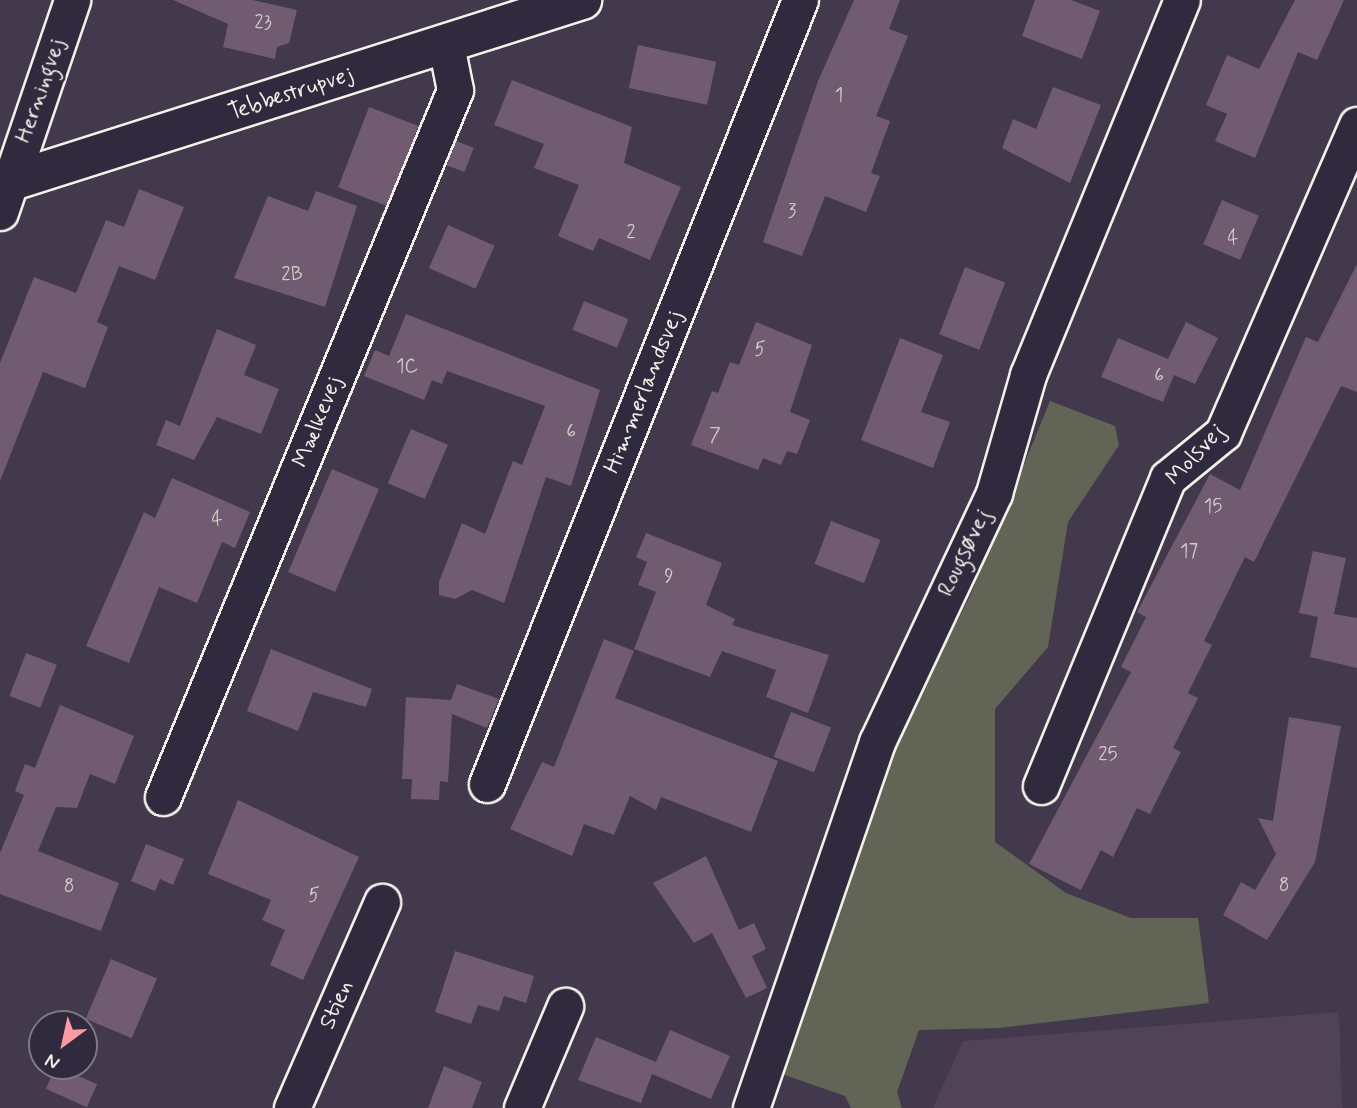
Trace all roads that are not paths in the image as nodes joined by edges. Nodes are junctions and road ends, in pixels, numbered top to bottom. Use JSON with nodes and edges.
{"nodes":[{"id":1,"x":72,"y":0,"type":"edge"},
{"id":2,"x":582,"y":0,"type":"edge"},
{"id":3,"x":800,"y":0,"type":"edge"},
{"id":4,"x":1182,"y":0,"type":"edge"},
{"id":5,"x":446,"y":45,"type":"junction"},
{"id":6,"x":1357,"y":125,"type":"edge"},
{"id":7,"x":4,"y":193,"type":"edge"},
{"id":8,"x":487,"y":784,"type":"dead end"},
{"id":9,"x":1041,"y":786,"type":"dead end"},
{"id":10,"x":163,"y":797,"type":"dead end"},
{"id":11,"x":382,"y":902,"type":"dead end"},
{"id":12,"x":565,"y":1006,"type":"dead end"},
{"id":13,"x":292,"y":1108,"type":"edge"},
{"id":14,"x":522,"y":1108,"type":"edge"},
{"id":15,"x":751,"y":1108,"type":"edge"}],
"edges":[{"from":1,"to":7,"type":"street","name":"Herningvej"},
{"from":2,"to":5,"type":"street","name":"Tebbestrupvej"},
{"from":3,"to":8,"type":"street","name":"Himmerlandsvej"},
{"from":4,"to":15,"type":"street","name":"Rougsøvej"},
{"from":5,"to":7,"type":"street","name":"Tebbestrupvej"},
{"from":5,"to":10,"type":"street","name":"Mælkevej"},
{"from":6,"to":9,"type":"street","name":"Molsvej"},
{"from":11,"to":13,"type":"street","name":"Stien"},
{"from":12,"to":14,"type":"street"}]}
